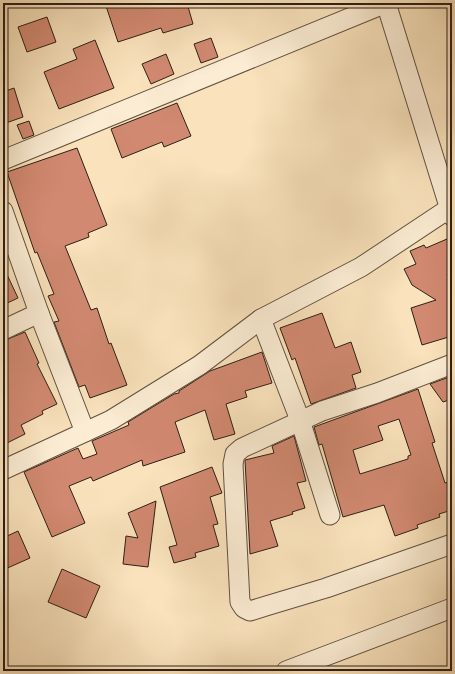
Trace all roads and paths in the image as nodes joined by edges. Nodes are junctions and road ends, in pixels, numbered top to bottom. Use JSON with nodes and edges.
{"nodes":[{"id":1,"x":386,"y":3,"type":"edge"},
{"id":2,"x":3,"y":160,"type":"edge"},
{"id":3,"x":3,"y":211,"type":"edge"},
{"id":4,"x":451,"y":212,"type":"edge"},
{"id":5,"x":39,"y":313,"type":"junction"},
{"id":6,"x":261,"y":319,"type":"junction"},
{"id":7,"x":3,"y":330,"type":"edge"},
{"id":8,"x":452,"y":364,"type":"edge"},
{"id":9,"x":300,"y":420,"type":"junction"},
{"id":10,"x":86,"y":432,"type":"junction"},
{"id":11,"x":3,"y":470,"type":"edge"},
{"id":12,"x":330,"y":515,"type":"dead end"},
{"id":13,"x":452,"y":544,"type":"edge"},
{"id":14,"x":452,"y":608,"type":"edge"},
{"id":15,"x":286,"y":671,"type":"edge"}],
"edges":[{"from":1,"to":2,"type":"street"},
{"from":1,"to":4,"type":"street"},
{"from":3,"to":5,"type":"street"},
{"from":4,"to":6,"type":"street"},
{"from":5,"to":7,"type":"street"},
{"from":5,"to":10,"type":"street"},
{"from":6,"to":9,"type":"street"},
{"from":6,"to":10,"type":"street"},
{"from":8,"to":9,"type":"street"},
{"from":9,"to":12,"type":"street"},
{"from":9,"to":13,"type":"street"},
{"from":10,"to":11,"type":"street"},
{"from":14,"to":15,"type":"street"}]}
